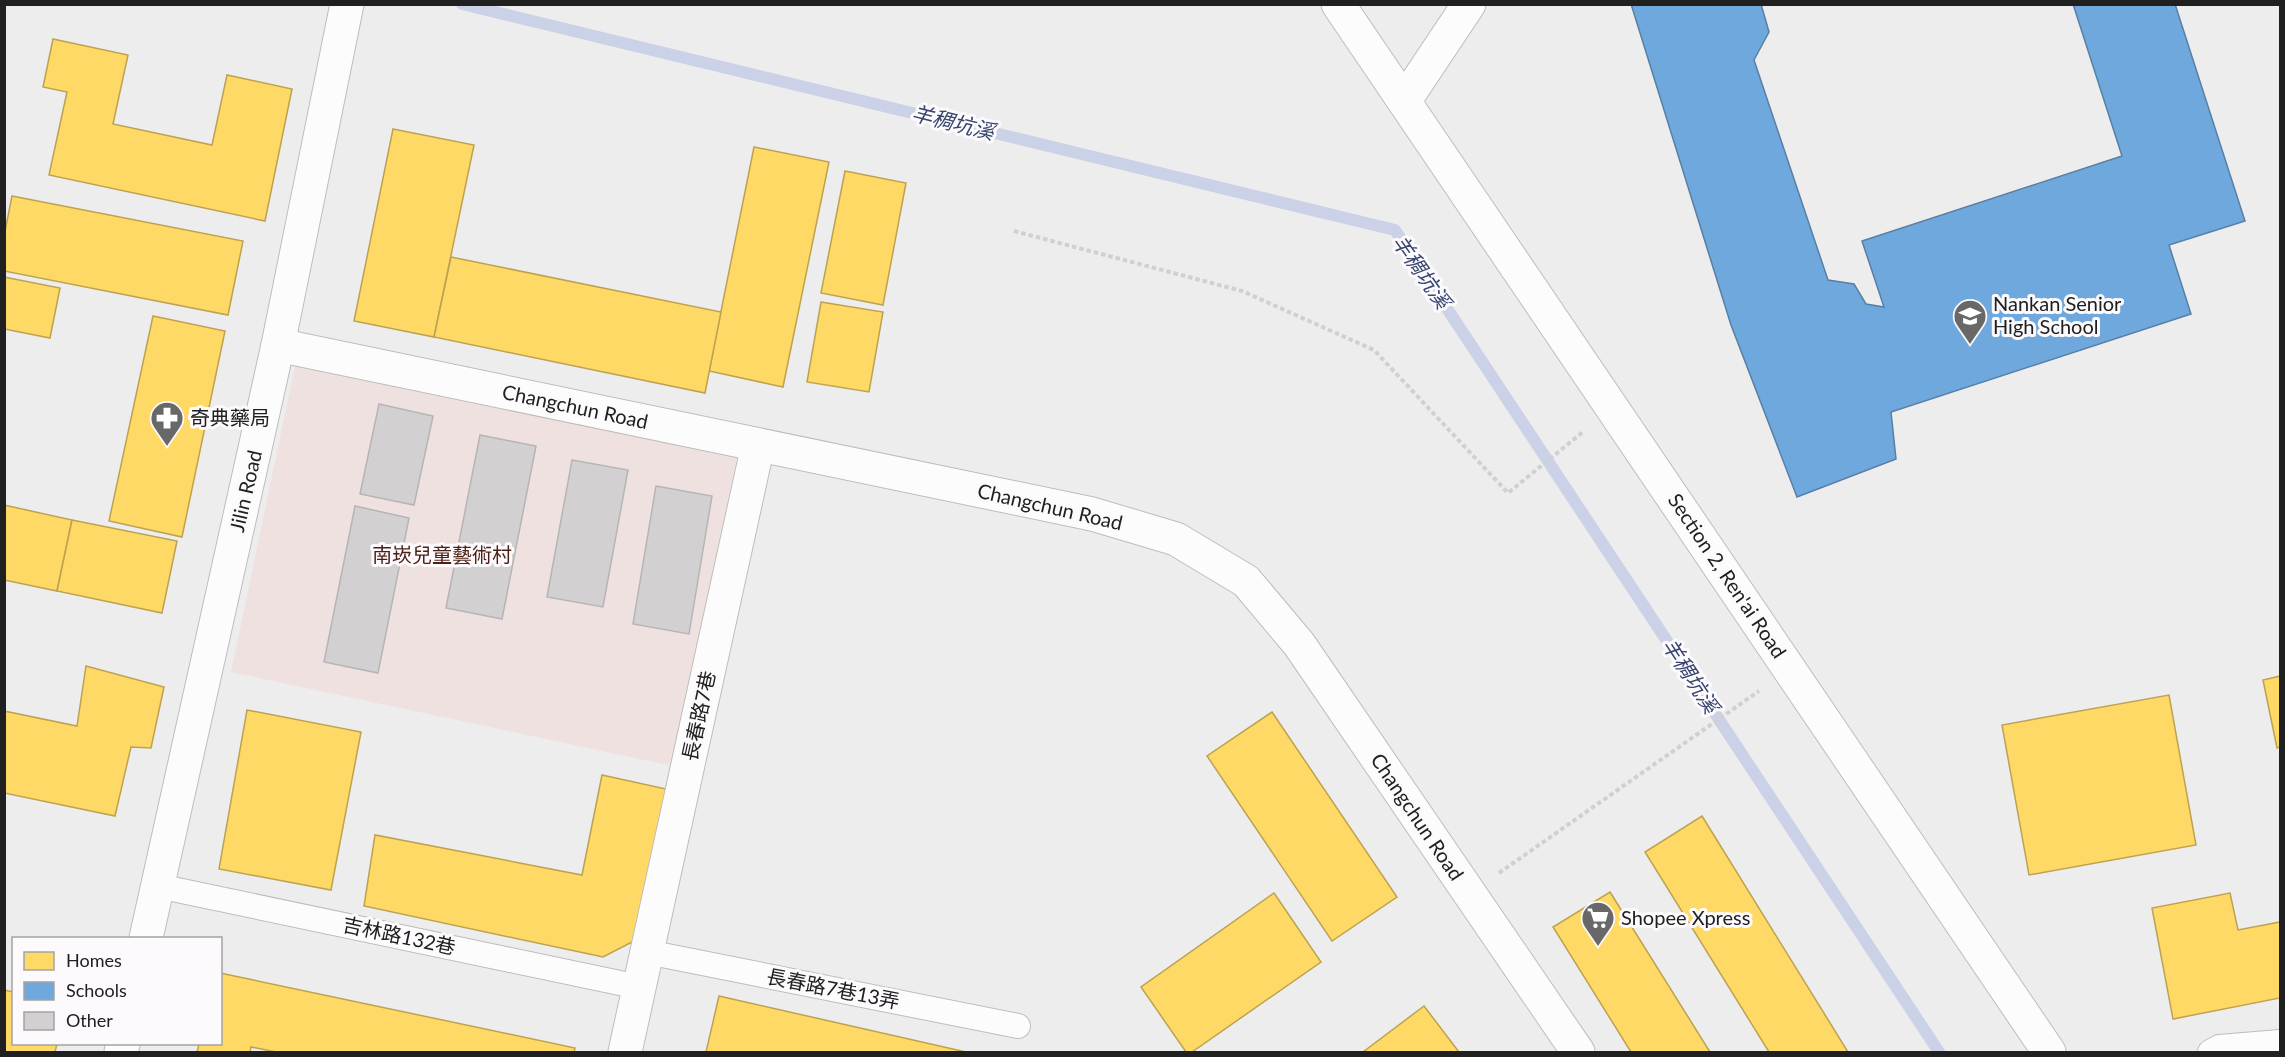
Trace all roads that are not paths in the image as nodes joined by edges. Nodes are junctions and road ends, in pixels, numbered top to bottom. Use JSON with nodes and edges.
{"nodes":[{"id":1,"x":1338,"y":4,"type":"edge"},
{"id":2,"x":1469,"y":4,"type":"edge"},
{"id":3,"x":346,"y":5,"type":"edge"},
{"id":4,"x":1405,"y":100,"type":"junction"},
{"id":5,"x":278,"y":345,"type":"junction"},
{"id":6,"x":759,"y":445,"type":"junction"},
{"id":7,"x":158,"y":886,"type":"junction"},
{"id":8,"x":146,"y":937,"type":"edge"},
{"id":9,"x":647,"y":952,"type":"junction"},
{"id":10,"x":639,"y":987,"type":"junction"},
{"id":11,"x":1018,"y":1026,"type":"dead end"},
{"id":12,"x":2280,"y":1042,"type":"edge"},
{"id":13,"x":625,"y":1053,"type":"edge"},
{"id":14,"x":1578,"y":1053,"type":"edge"},
{"id":15,"x":2049,"y":1053,"type":"edge"},
{"id":16,"x":2210,"y":1053,"type":"edge"}],
"edges":[{"from":1,"to":4,"type":"street","name":"Section 2, Ren'ai Road"},
{"from":2,"to":4,"type":"street"},
{"from":3,"to":5,"type":"street","name":"Jilin Road"},
{"from":4,"to":15,"type":"street","name":"Section 2, Ren'ai Road"},
{"from":5,"to":6,"type":"street","name":"Changchun Road"},
{"from":5,"to":7,"type":"street","name":"Jilin Road"},
{"from":6,"to":9,"type":"street","name":"長春路7巷"},
{"from":6,"to":14,"type":"street","name":"Changchun Road"},
{"from":7,"to":8,"type":"street","name":"Jilin Road"},
{"from":7,"to":10,"type":"lane","name":"吉林路132巷"},
{"from":9,"to":10,"type":"street","name":"長春路7巷"},
{"from":9,"to":11,"type":"lane","name":"長春路7巷13弄"},
{"from":10,"to":13,"type":"street","name":"長春路7巷"},
{"from":12,"to":16,"type":"lane"}]}
